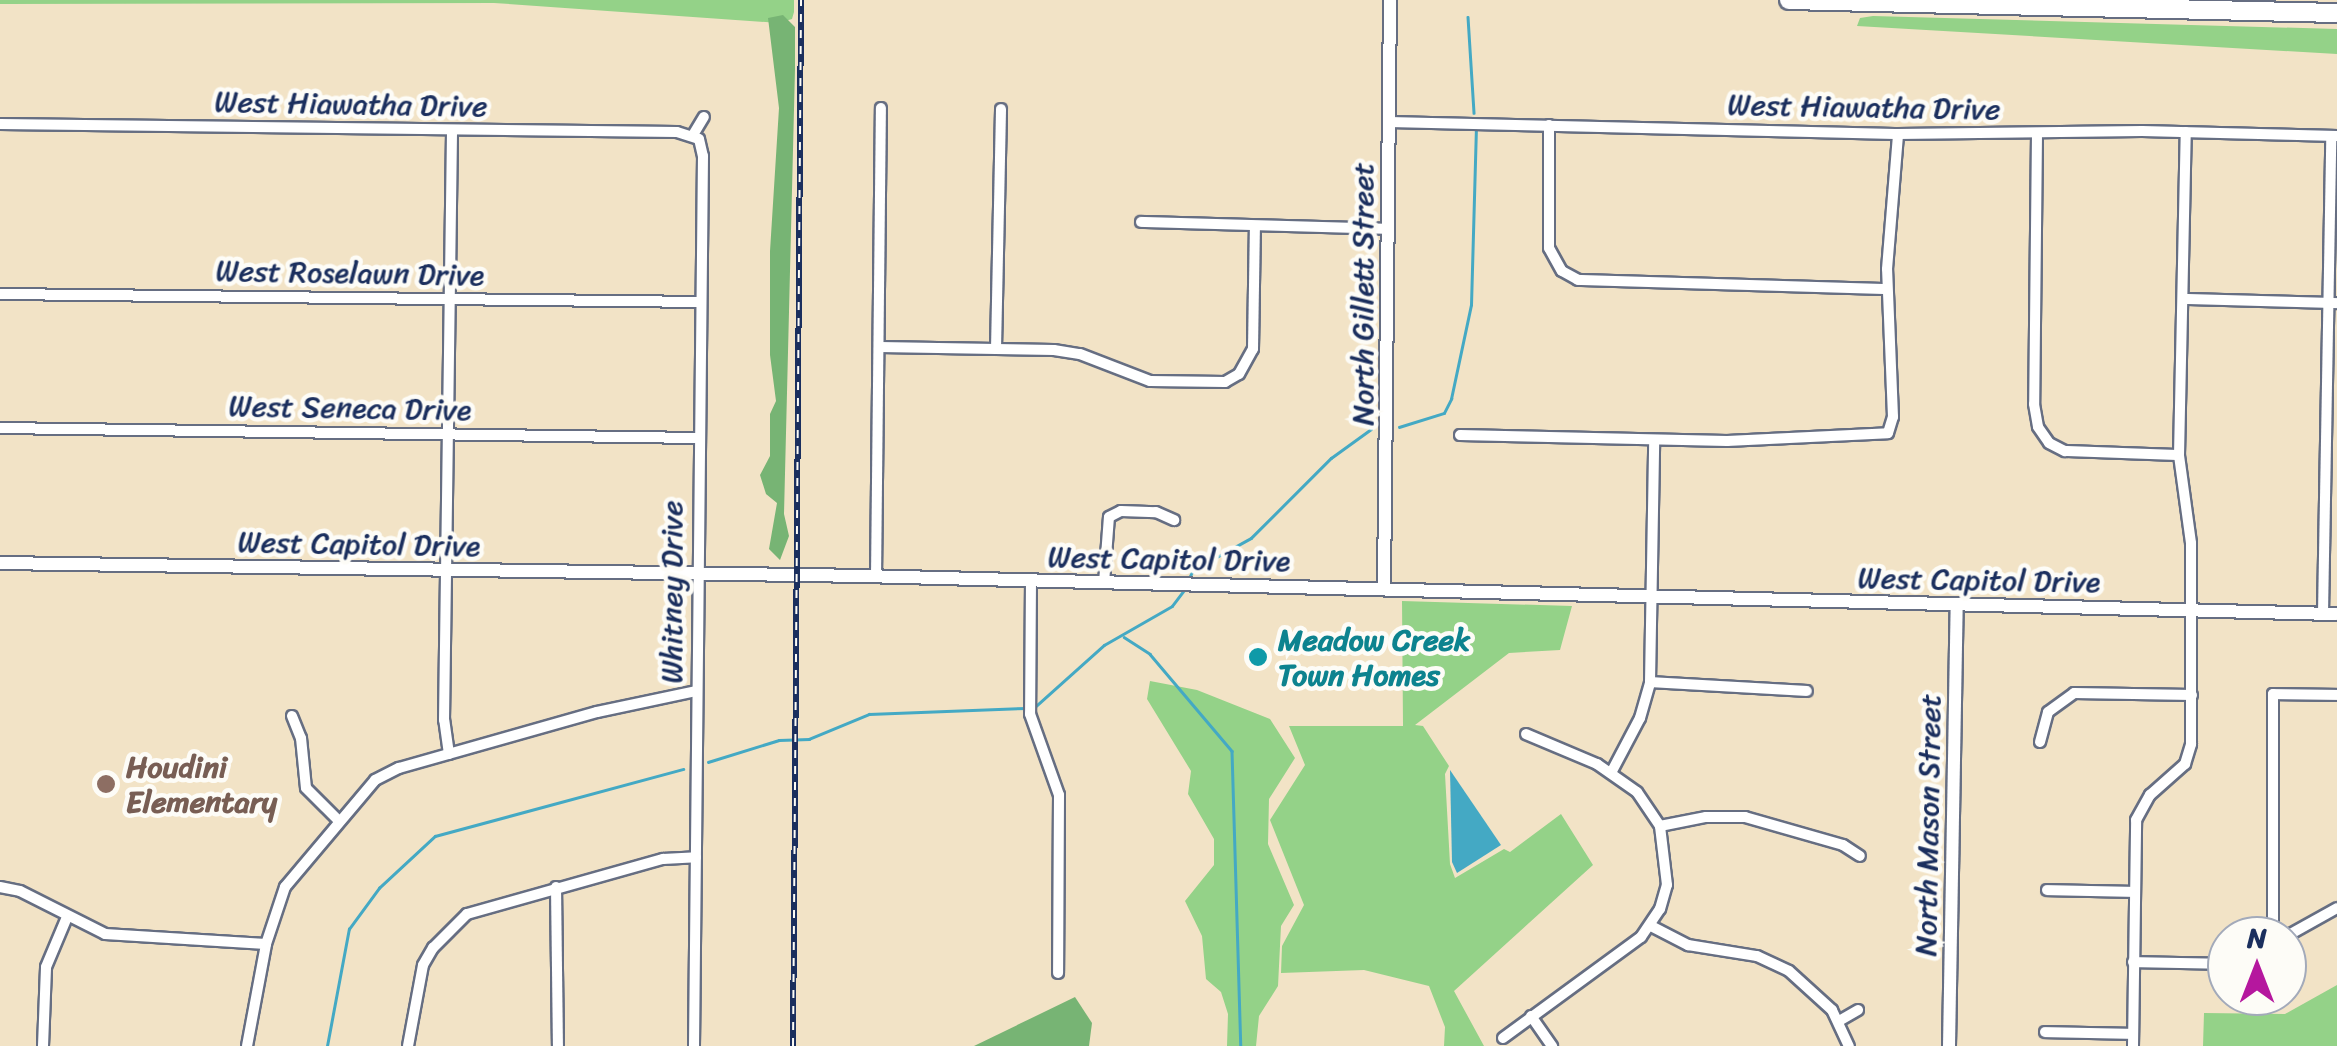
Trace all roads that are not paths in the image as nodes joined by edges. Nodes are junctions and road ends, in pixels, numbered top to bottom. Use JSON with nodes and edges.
{"nodes":[{"id":1,"x":1390,"y":0,"type":"edge"},
{"id":2,"x":1788,"y":0,"type":"edge"},
{"id":3,"x":2337,"y":12,"type":"edge"},
{"id":4,"x":881,"y":108,"type":"dead end"},
{"id":5,"x":1001,"y":108,"type":"dead end"},
{"id":6,"x":704,"y":117,"type":"dead end"},
{"id":7,"x":1390,"y":122,"type":"junction"},
{"id":8,"x":0,"y":124,"type":"edge"},
{"id":9,"x":1549,"y":125,"type":"junction"},
{"id":10,"x":452,"y":130,"type":"junction"},
{"id":11,"x":2186,"y":132,"type":"junction"},
{"id":12,"x":1898,"y":134,"type":"junction"},
{"id":13,"x":2037,"y":134,"type":"junction"},
{"id":14,"x":2334,"y":136,"type":"edge"},
{"id":15,"x":696,"y":137,"type":"junction"},
{"id":16,"x":1142,"y":222,"type":"dead end"},
{"id":17,"x":1255,"y":226,"type":"junction"},
{"id":18,"x":1388,"y":229,"type":"junction"},
{"id":19,"x":1887,"y":289,"type":"junction"},
{"id":20,"x":0,"y":294,"type":"edge"},
{"id":21,"x":451,"y":299,"type":"junction"},
{"id":22,"x":2184,"y":299,"type":"junction"},
{"id":23,"x":700,"y":302,"type":"junction"},
{"id":24,"x":2333,"y":303,"type":"edge"},
{"id":25,"x":880,"y":347,"type":"junction"},
{"id":26,"x":996,"y":349,"type":"junction"},
{"id":27,"x":0,"y":428,"type":"edge"},
{"id":28,"x":449,"y":435,"type":"junction"},
{"id":29,"x":1460,"y":435,"type":"dead end"},
{"id":30,"x":699,"y":438,"type":"junction"},
{"id":31,"x":1654,"y":441,"type":"junction"},
{"id":32,"x":2180,"y":456,"type":"junction"},
{"id":33,"x":1174,"y":520,"type":"dead end"},
{"id":34,"x":0,"y":563,"type":"edge"},
{"id":35,"x":447,"y":570,"type":"junction"},
{"id":36,"x":698,"y":574,"type":"junction"},
{"id":37,"x":876,"y":576,"type":"junction"},
{"id":38,"x":1031,"y":581,"type":"junction"},
{"id":39,"x":1104,"y":582,"type":"junction"},
{"id":40,"x":1384,"y":589,"type":"junction"},
{"id":41,"x":1651,"y":596,"type":"junction"},
{"id":42,"x":1957,"y":604,"type":"junction"},
{"id":43,"x":2192,"y":610,"type":"junction"},
{"id":44,"x":2330,"y":613,"type":"edge"},
{"id":45,"x":1650,"y":682,"type":"junction"},
{"id":46,"x":697,"y":691,"type":"junction"},
{"id":47,"x":1807,"y":691,"type":"dead end"},
{"id":48,"x":2192,"y":695,"type":"junction"},
{"id":49,"x":2337,"y":696,"type":"edge"},
{"id":50,"x":292,"y":716,"type":"dead end"},
{"id":51,"x":1526,"y":734,"type":"dead end"},
{"id":52,"x":2040,"y":742,"type":"dead end"},
{"id":53,"x":449,"y":754,"type":"junction"},
{"id":54,"x":1611,"y":773,"type":"junction"},
{"id":55,"x":338,"y":820,"type":"junction"},
{"id":56,"x":1660,"y":826,"type":"junction"},
{"id":57,"x":1860,"y":856,"type":"dead end"},
{"id":58,"x":696,"y":857,"type":"junction"},
{"id":59,"x":0,"y":887,"type":"edge"},
{"id":60,"x":556,"y":887,"type":"junction"},
{"id":61,"x":2047,"y":890,"type":"dead end"},
{"id":62,"x":2133,"y":892,"type":"junction"},
{"id":63,"x":2337,"y":908,"type":"edge"},
{"id":64,"x":2273,"y":916,"type":"edge"},
{"id":65,"x":67,"y":918,"type":"junction"},
{"id":66,"x":2307,"y":925,"type":"edge"},
{"id":67,"x":1651,"y":926,"type":"junction"},
{"id":68,"x":266,"y":944,"type":"junction"},
{"id":69,"x":2134,"y":962,"type":"junction"},
{"id":70,"x":2207,"y":964,"type":"edge"},
{"id":71,"x":1058,"y":973,"type":"dead end"},
{"id":72,"x":1858,"y":1010,"type":"dead end"},
{"id":73,"x":1532,"y":1016,"type":"junction"},
{"id":74,"x":1839,"y":1021,"type":"junction"},
{"id":75,"x":2045,"y":1032,"type":"dead end"},
{"id":76,"x":1503,"y":1038,"type":"dead end"},
{"id":77,"x":2133,"y":1040,"type":"edge"},
{"id":78,"x":43,"y":1046,"type":"edge"},
{"id":79,"x":247,"y":1046,"type":"edge"},
{"id":80,"x":408,"y":1046,"type":"edge"},
{"id":81,"x":558,"y":1046,"type":"edge"},
{"id":82,"x":694,"y":1046,"type":"edge"},
{"id":83,"x":1552,"y":1046,"type":"edge"},
{"id":84,"x":1849,"y":1046,"type":"edge"},
{"id":85,"x":1948,"y":1046,"type":"edge"}],
"edges":[{"from":1,"to":7,"type":"street","name":"North Gillett Street"},
{"from":2,"to":3,"type":"highway"},
{"from":4,"to":25,"type":"street"},
{"from":5,"to":26,"type":"street"},
{"from":6,"to":15,"type":"street"},
{"from":7,"to":9,"type":"street","name":"West Hiawatha Drive"},
{"from":7,"to":18,"type":"street","name":"North Gillett Street"},
{"from":8,"to":10,"type":"street","name":"West Hiawatha Drive"},
{"from":9,"to":12,"type":"street","name":"West Hiawatha Drive"},
{"from":9,"to":19,"type":"street"},
{"from":10,"to":15,"type":"street","name":"West Hiawatha Drive"},
{"from":10,"to":21,"type":"street"},
{"from":11,"to":13,"type":"street","name":"West Hiawatha Drive"},
{"from":11,"to":14,"type":"street","name":"West Hiawatha Drive"},
{"from":11,"to":22,"type":"street"},
{"from":12,"to":13,"type":"street","name":"West Hiawatha Drive"},
{"from":12,"to":19,"type":"street"},
{"from":13,"to":32,"type":"street"},
{"from":14,"to":24,"type":"street"},
{"from":15,"to":23,"type":"street","name":"Whitney Drive"},
{"from":16,"to":17,"type":"street"},
{"from":17,"to":18,"type":"street"},
{"from":17,"to":26,"type":"street"},
{"from":18,"to":40,"type":"street","name":"North Gillett Street"},
{"from":19,"to":31,"type":"street"},
{"from":20,"to":21,"type":"street","name":"West Roselawn Drive"},
{"from":21,"to":23,"type":"street","name":"West Roselawn Drive"},
{"from":21,"to":28,"type":"street"},
{"from":22,"to":24,"type":"street"},
{"from":22,"to":32,"type":"street"},
{"from":23,"to":30,"type":"street","name":"Whitney Drive"},
{"from":24,"to":44,"type":"street"},
{"from":25,"to":26,"type":"street"},
{"from":25,"to":37,"type":"street"},
{"from":27,"to":28,"type":"street","name":"West Seneca Drive"},
{"from":28,"to":30,"type":"street","name":"West Seneca Drive"},
{"from":28,"to":35,"type":"street"},
{"from":29,"to":31,"type":"street"},
{"from":30,"to":36,"type":"street","name":"Whitney Drive"},
{"from":31,"to":41,"type":"street"},
{"from":32,"to":43,"type":"street"},
{"from":33,"to":39,"type":"street"},
{"from":34,"to":35,"type":"street","name":"West Capitol Drive"},
{"from":35,"to":36,"type":"street","name":"West Capitol Drive"},
{"from":35,"to":53,"type":"street"},
{"from":36,"to":37,"type":"street","name":"West Capitol Drive"},
{"from":36,"to":46,"type":"street","name":"Whitney Drive"},
{"from":37,"to":38,"type":"street","name":"West Capitol Drive"},
{"from":38,"to":39,"type":"street","name":"West Capitol Drive"},
{"from":38,"to":71,"type":"street"},
{"from":39,"to":40,"type":"street","name":"West Capitol Drive"},
{"from":40,"to":41,"type":"street","name":"West Capitol Drive"},
{"from":41,"to":42,"type":"street","name":"West Capitol Drive"},
{"from":41,"to":45,"type":"street"},
{"from":42,"to":43,"type":"street","name":"West Capitol Drive"},
{"from":42,"to":85,"type":"street","name":"North Mason Street"},
{"from":43,"to":44,"type":"street","name":"West Capitol Drive"},
{"from":43,"to":48,"type":"street"},
{"from":45,"to":47,"type":"street"},
{"from":45,"to":54,"type":"street"},
{"from":46,"to":53,"type":"street"},
{"from":46,"to":58,"type":"street","name":"Whitney Drive"},
{"from":48,"to":52,"type":"street"},
{"from":48,"to":62,"type":"street"},
{"from":49,"to":64,"type":"street"},
{"from":50,"to":55,"type":"street"},
{"from":51,"to":54,"type":"street"},
{"from":53,"to":55,"type":"street"},
{"from":54,"to":56,"type":"street"},
{"from":55,"to":68,"type":"street"},
{"from":56,"to":57,"type":"street"},
{"from":56,"to":67,"type":"street"},
{"from":58,"to":60,"type":"street"},
{"from":58,"to":82,"type":"street","name":"Whitney Drive"},
{"from":59,"to":65,"type":"street"},
{"from":60,"to":80,"type":"street"},
{"from":60,"to":81,"type":"street"},
{"from":61,"to":62,"type":"street"},
{"from":62,"to":69,"type":"street"},
{"from":63,"to":66,"type":"street"},
{"from":65,"to":68,"type":"street"},
{"from":65,"to":78,"type":"street"},
{"from":67,"to":73,"type":"street"},
{"from":67,"to":74,"type":"street"},
{"from":68,"to":79,"type":"street"},
{"from":69,"to":70,"type":"street"},
{"from":69,"to":77,"type":"street"},
{"from":72,"to":74,"type":"street"},
{"from":73,"to":76,"type":"street"},
{"from":73,"to":83,"type":"street"},
{"from":74,"to":84,"type":"street"},
{"from":75,"to":77,"type":"street"}]}
